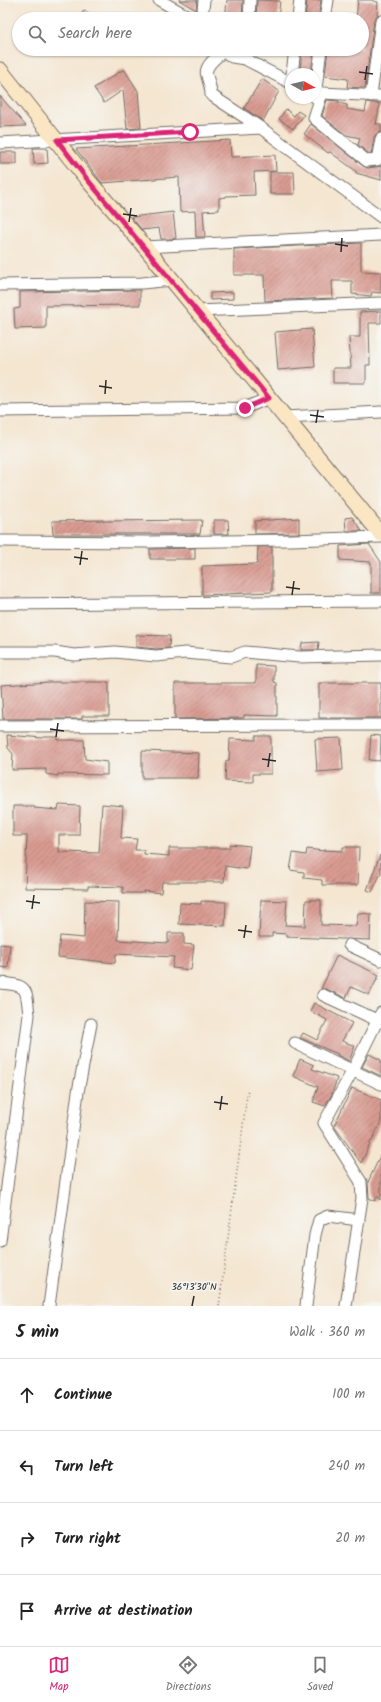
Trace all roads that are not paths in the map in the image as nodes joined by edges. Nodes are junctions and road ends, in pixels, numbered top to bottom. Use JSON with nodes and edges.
{"nodes":[{"id":1,"x":159,"y":0,"type":"edge"},
{"id":2,"x":204,"y":0,"type":"edge"},
{"id":3,"x":250,"y":0,"type":"edge"},
{"id":4,"x":300,"y":0,"type":"edge"},
{"id":5,"x":328,"y":0,"type":"edge"},
{"id":6,"x":181,"y":12,"type":"edge"},
{"id":7,"x":203,"y":12,"type":"edge"},
{"id":8,"x":249,"y":12,"type":"edge"},
{"id":9,"x":299,"y":12,"type":"edge"},
{"id":10,"x":326,"y":12,"type":"edge"},
{"id":11,"x":381,"y":21,"type":"edge"},
{"id":12,"x":217,"y":56,"type":"edge"},
{"id":13,"x":230,"y":56,"type":"edge"},
{"id":14,"x":239,"y":56,"type":"edge"},
{"id":15,"x":249,"y":56,"type":"edge"},
{"id":16,"x":294,"y":56,"type":"edge"},
{"id":17,"x":320,"y":56,"type":"edge"},
{"id":18,"x":293,"y":68,"type":"edge"},
{"id":19,"x":319,"y":68,"type":"edge"},
{"id":20,"x":0,"y":70,"type":"edge"},
{"id":21,"x":285,"y":79,"type":"edge"},
{"id":22,"x":321,"y":96,"type":"edge"},
{"id":23,"x":376,"y":96,"type":"edge"},
{"id":24,"x":316,"y":104,"type":"edge"},
{"id":25,"x":261,"y":128,"type":"junction"},
{"id":26,"x":381,"y":139,"type":"edge"},
{"id":27,"x":57,"y":140,"type":"junction"},
{"id":28,"x":0,"y":143,"type":"edge"},
{"id":29,"x":381,"y":217,"type":"edge"},
{"id":30,"x":381,"y":235,"type":"edge"},
{"id":31,"x":145,"y":247,"type":"junction"},
{"id":32,"x":172,"y":280,"type":"junction"},
{"id":33,"x":0,"y":285,"type":"edge"},
{"id":34,"x":381,"y":304,"type":"edge"},
{"id":35,"x":198,"y":311,"type":"junction"},
{"id":36,"x":269,"y":398,"type":"junction"},
{"id":37,"x":0,"y":411,"type":"edge"},
{"id":38,"x":381,"y":412,"type":"edge"},
{"id":39,"x":284,"y":417,"type":"junction"},
{"id":40,"x":381,"y":534,"type":"edge"},
{"id":41,"x":381,"y":537,"type":"edge"},
{"id":42,"x":0,"y":541,"type":"edge"},
{"id":43,"x":381,"y":601,"type":"edge"},
{"id":44,"x":0,"y":604,"type":"edge"},
{"id":45,"x":0,"y":652,"type":"edge"},
{"id":46,"x":381,"y":655,"type":"edge"},
{"id":47,"x":381,"y":725,"type":"edge"},
{"id":48,"x":0,"y":726,"type":"edge"},
{"id":49,"x":349,"y":945,"type":"dead end"},
{"id":50,"x":381,"y":960,"type":"edge"},
{"id":51,"x":0,"y":983,"type":"edge"},
{"id":52,"x":323,"y":995,"type":"dead end"},
{"id":53,"x":380,"y":1018,"type":"edge"},
{"id":54,"x":91,"y":1024,"type":"dead end"},
{"id":55,"x":294,"y":1043,"type":"dead end"},
{"id":56,"x":353,"y":1070,"type":"junction"},
{"id":57,"x":381,"y":1084,"type":"edge"},
{"id":58,"x":359,"y":1220,"type":"junction"},
{"id":59,"x":0,"y":1241,"type":"edge"},
{"id":60,"x":49,"y":1306,"type":"edge"},
{"id":61,"x":306,"y":1306,"type":"edge"},
{"id":62,"x":346,"y":1306,"type":"edge"}],
"edges":[{"from":1,"to":6,"type":"street"},
{"from":2,"to":7,"type":"street"},
{"from":3,"to":8,"type":"street"},
{"from":4,"to":9,"type":"street"},
{"from":5,"to":10,"type":"street"},
{"from":11,"to":23,"type":"street"},
{"from":12,"to":25,"type":"street"},
{"from":13,"to":14,"type":"street"},
{"from":15,"to":21,"type":"street"},
{"from":16,"to":18,"type":"street"},
{"from":17,"to":19,"type":"street"},
{"from":20,"to":27,"type":"main road"},
{"from":22,"to":23,"type":"street"},
{"from":24,"to":26,"type":"street"},
{"from":25,"to":27,"type":"street"},
{"from":25,"to":29,"type":"street"},
{"from":27,"to":28,"type":"street"},
{"from":27,"to":31,"type":"main road"},
{"from":30,"to":31,"type":"street"},
{"from":31,"to":32,"type":"main road"},
{"from":32,"to":33,"type":"street"},
{"from":32,"to":35,"type":"main road"},
{"from":34,"to":35,"type":"street"},
{"from":35,"to":36,"type":"main road"},
{"from":36,"to":37,"type":"street"},
{"from":36,"to":39,"type":"main road"},
{"from":38,"to":39,"type":"street"},
{"from":39,"to":40,"type":"main road"},
{"from":41,"to":42,"type":"street"},
{"from":43,"to":44,"type":"street"},
{"from":45,"to":46,"type":"street"},
{"from":47,"to":48,"type":"street"},
{"from":49,"to":50,"type":"street"},
{"from":51,"to":59,"type":"street"},
{"from":52,"to":53,"type":"street"},
{"from":53,"to":56,"type":"street"},
{"from":54,"to":60,"type":"street"},
{"from":55,"to":56,"type":"street"},
{"from":56,"to":57,"type":"street"},
{"from":56,"to":58,"type":"street"},
{"from":58,"to":61,"type":"street"},
{"from":58,"to":62,"type":"street"}]}
